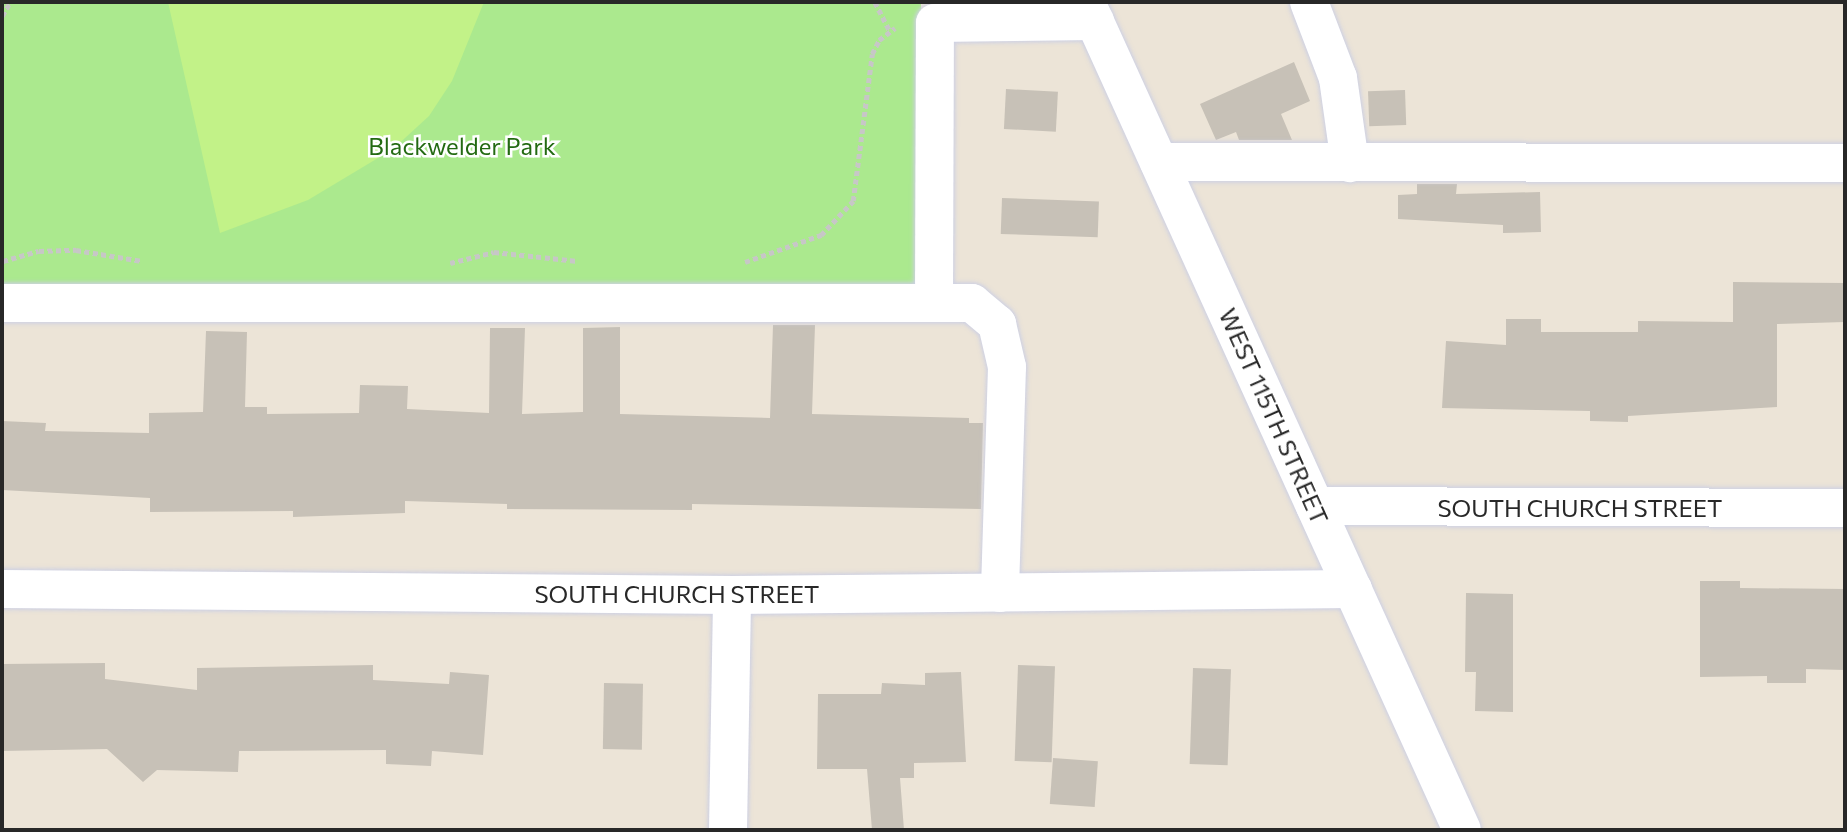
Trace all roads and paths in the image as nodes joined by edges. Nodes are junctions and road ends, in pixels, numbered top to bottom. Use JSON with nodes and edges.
{"nodes":[{"id":1,"x":10,"y":2,"type":"edge"},
{"id":2,"x":875,"y":2,"type":"edge"},
{"id":3,"x":1309,"y":2,"type":"edge"},
{"id":4,"x":1090,"y":12,"type":"edge"},
{"id":5,"x":2,"y":16,"type":"edge"},
{"id":6,"x":935,"y":23,"type":"junction"},
{"id":7,"x":889,"y":30,"type":"junction"},
{"id":8,"x":1159,"y":162,"type":"junction"},
{"id":9,"x":1350,"y":163,"type":"junction"},
{"id":10,"x":1845,"y":163,"type":"edge"},
{"id":11,"x":2,"y":262,"type":"edge"},
{"id":12,"x":587,"y":262,"type":"dead end"},
{"id":13,"x":151,"y":263,"type":"dead end"},
{"id":14,"x":733,"y":264,"type":"dead end"},
{"id":15,"x":437,"y":266,"type":"dead end"},
{"id":16,"x":934,"y":300,"type":"junction"},
{"id":17,"x":2,"y":303,"type":"edge"},
{"id":18,"x":1315,"y":506,"type":"junction"},
{"id":19,"x":1845,"y":508,"type":"edge"},
{"id":20,"x":2,"y":589,"type":"edge"},
{"id":21,"x":1353,"y":589,"type":"junction"},
{"id":22,"x":1000,"y":593,"type":"junction"},
{"id":23,"x":732,"y":595,"type":"junction"},
{"id":24,"x":728,"y":830,"type":"edge"},
{"id":25,"x":1462,"y":830,"type":"edge"}],
"edges":[{"from":1,"to":5,"type":"path"},
{"from":2,"to":7,"type":"path"},
{"from":3,"to":9,"type":"street"},
{"from":4,"to":6,"type":"street"},
{"from":4,"to":8,"type":"street","name":"WEST 115TH STREET"},
{"from":6,"to":7,"type":"path"},
{"from":6,"to":16,"type":"street"},
{"from":7,"to":14,"type":"path"},
{"from":8,"to":9,"type":"street"},
{"from":8,"to":18,"type":"street","name":"WEST 115TH STREET"},
{"from":9,"to":10,"type":"street"},
{"from":11,"to":13,"type":"path"},
{"from":12,"to":15,"type":"path"},
{"from":16,"to":17,"type":"street"},
{"from":16,"to":22,"type":"street"},
{"from":18,"to":19,"type":"street","name":"SOUTH CHURCH STREET"},
{"from":18,"to":21,"type":"street","name":"WEST 115TH STREET"},
{"from":20,"to":23,"type":"street","name":"SOUTH CHURCH STREET"},
{"from":21,"to":22,"type":"street","name":"SOUTH CHURCH STREET"},
{"from":21,"to":25,"type":"street","name":"WEST 115TH STREET"},
{"from":22,"to":23,"type":"street","name":"SOUTH CHURCH STREET"},
{"from":23,"to":24,"type":"street"}]}
